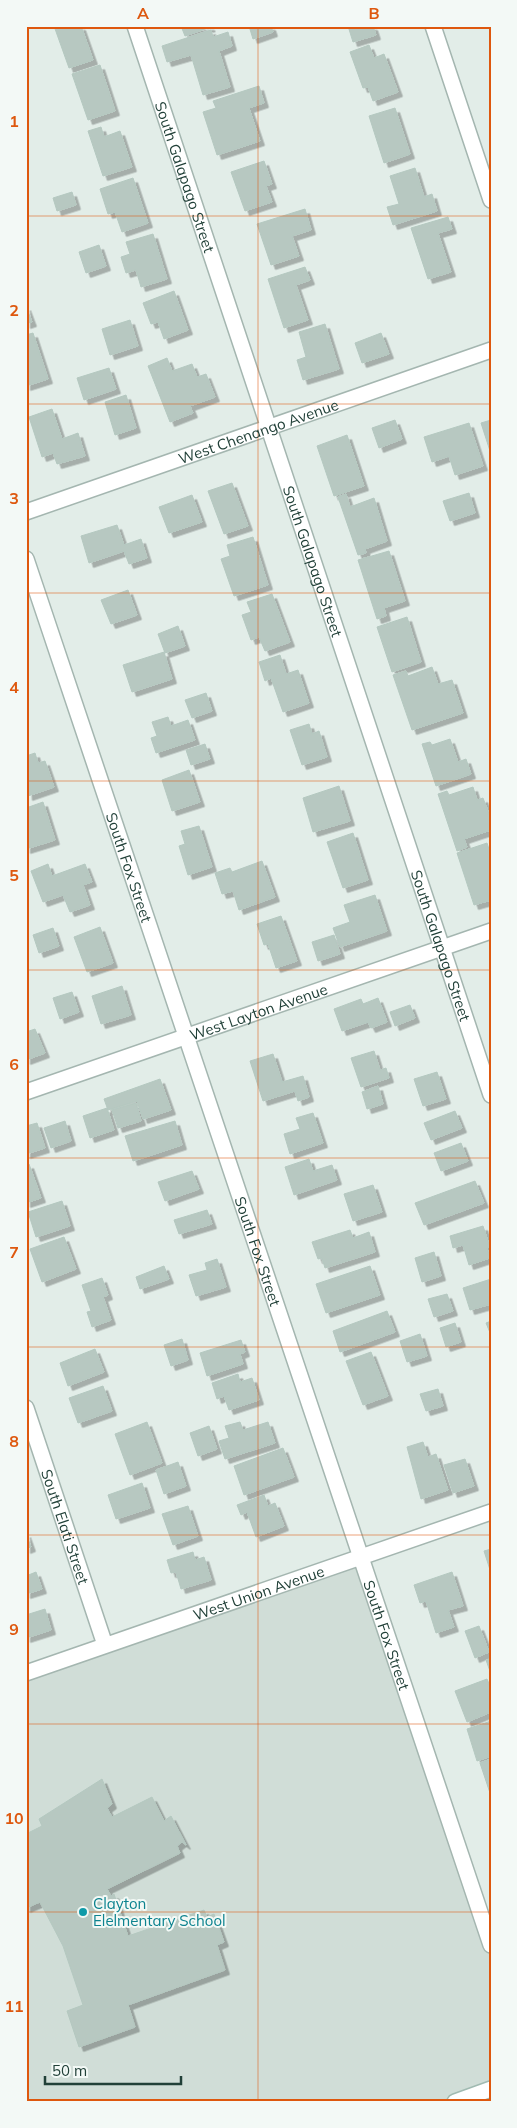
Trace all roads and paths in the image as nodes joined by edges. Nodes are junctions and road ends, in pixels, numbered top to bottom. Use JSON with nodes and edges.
{"nodes":[{"id":1,"x":134,"y":26,"type":"edge"},
{"id":2,"x":433,"y":26,"type":"edge"},
{"id":3,"x":491,"y":200,"type":"edge"},
{"id":4,"x":491,"y":350,"type":"edge"},
{"id":5,"x":267,"y":428,"type":"junction"},
{"id":6,"x":26,"y":512,"type":"edge"},
{"id":7,"x":26,"y":559,"type":"edge"},
{"id":8,"x":491,"y":930,"type":"edge"},
{"id":9,"x":441,"y":948,"type":"junction"},
{"id":10,"x":187,"y":1036,"type":"junction"},
{"id":11,"x":26,"y":1092,"type":"edge"},
{"id":12,"x":491,"y":1096,"type":"edge"},
{"id":13,"x":26,"y":1408,"type":"edge"},
{"id":14,"x":491,"y":1512,"type":"edge"},
{"id":15,"x":361,"y":1556,"type":"junction"},
{"id":16,"x":106,"y":1645,"type":"junction"},
{"id":17,"x":26,"y":1673,"type":"edge"},
{"id":18,"x":491,"y":1944,"type":"edge"},
{"id":19,"x":491,"y":2089,"type":"edge"},
{"id":20,"x":455,"y":2102,"type":"edge"}],
"edges":[{"from":1,"to":5,"type":"street","name":"South Galapago Street"},
{"from":2,"to":3,"type":"street"},
{"from":4,"to":5,"type":"street","name":"West Chenango Avenue"},
{"from":5,"to":6,"type":"street","name":"West Chenango Avenue"},
{"from":5,"to":9,"type":"street","name":"South Galapago Street"},
{"from":7,"to":10,"type":"street","name":"South Fox Street"},
{"from":8,"to":9,"type":"street","name":"West Layton Avenue"},
{"from":9,"to":10,"type":"street","name":"West Layton Avenue"},
{"from":9,"to":12,"type":"street","name":"South Galapago Street"},
{"from":10,"to":11,"type":"street","name":"West Layton Avenue"},
{"from":10,"to":15,"type":"street","name":"South Fox Street"},
{"from":13,"to":16,"type":"street","name":"South Elati Street"},
{"from":14,"to":15,"type":"street","name":"West Union Avenue"},
{"from":15,"to":16,"type":"street","name":"West Union Avenue"},
{"from":15,"to":18,"type":"street","name":"South Fox Street"},
{"from":16,"to":17,"type":"street","name":"West Union Avenue"},
{"from":19,"to":20,"type":"street"}]}
